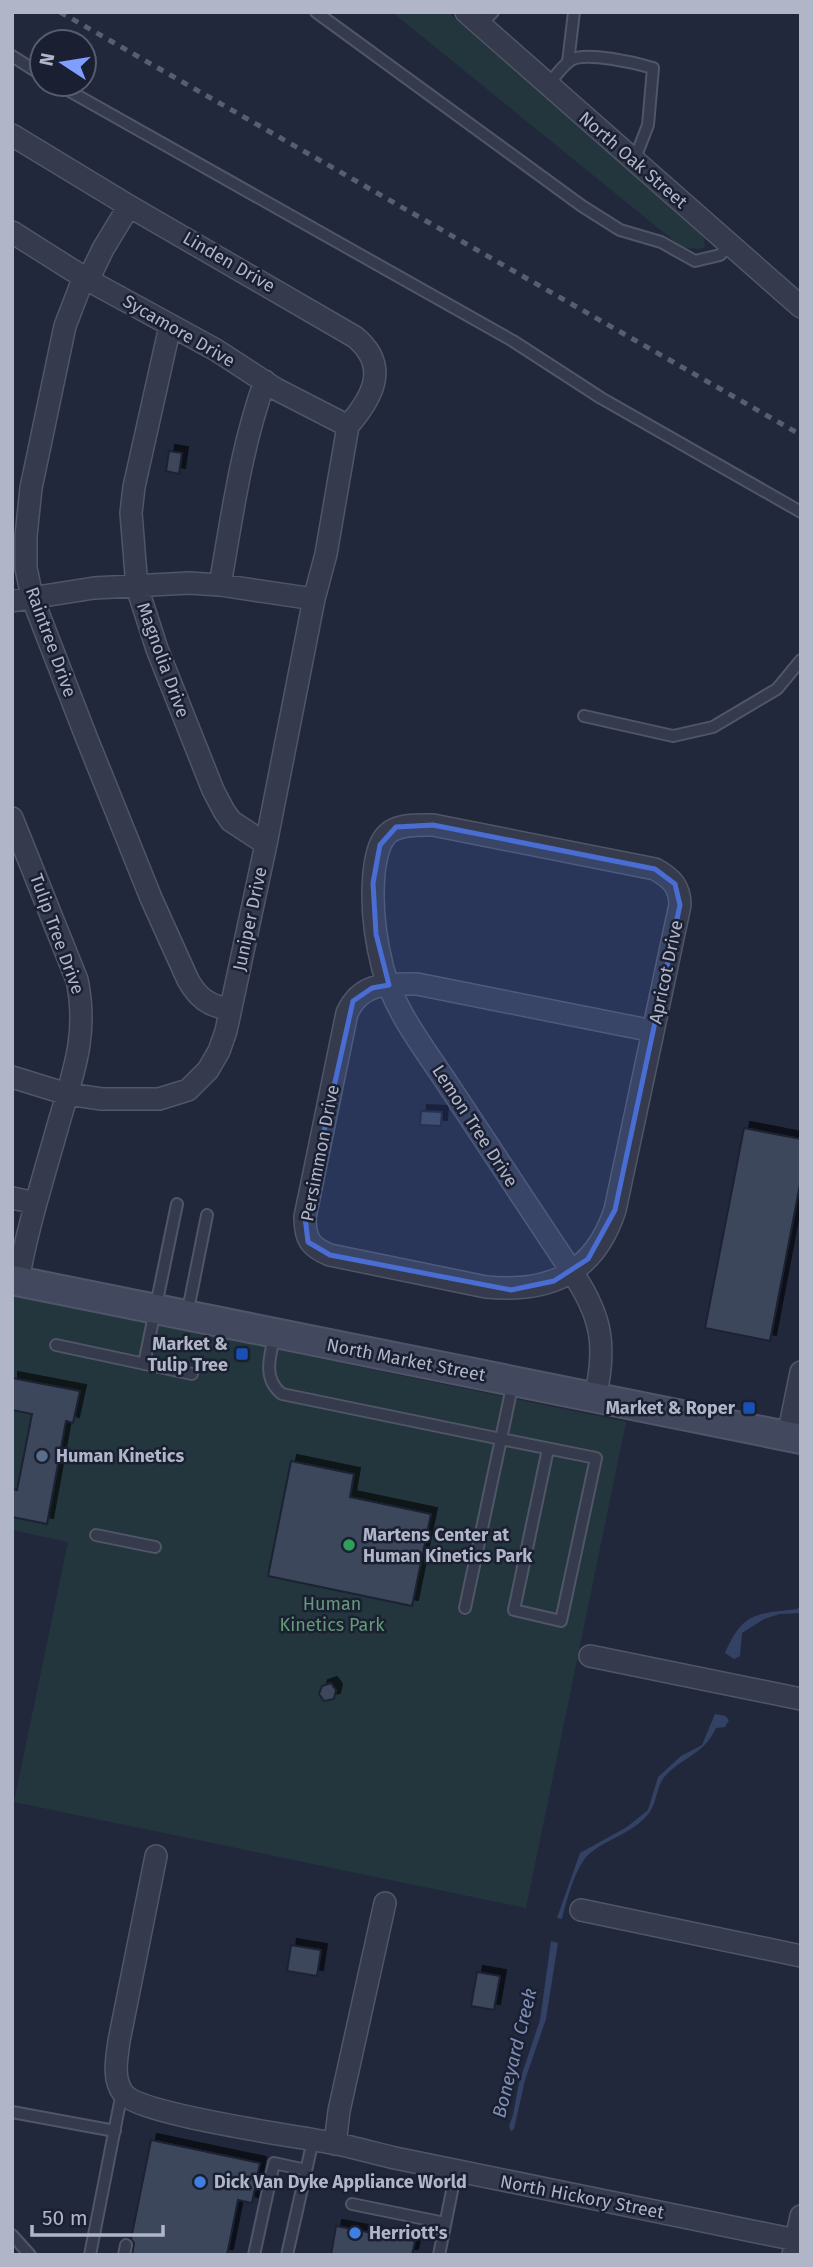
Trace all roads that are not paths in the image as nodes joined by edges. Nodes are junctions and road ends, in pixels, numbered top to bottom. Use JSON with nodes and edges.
{"nodes":[{"id":1,"x":316,"y":12,"type":"edge"},
{"id":2,"x":574,"y":12,"type":"edge"},
{"id":3,"x":480,"y":17,"type":"edge"},
{"id":4,"x":12,"y":56,"type":"edge"},
{"id":5,"x":568,"y":62,"type":"junction"},
{"id":6,"x":28,"y":66,"type":"edge"},
{"id":7,"x":548,"y":85,"type":"junction"},
{"id":8,"x":82,"y":98,"type":"edge"},
{"id":9,"x":12,"y":135,"type":"edge"},
{"id":10,"x":634,"y":161,"type":"junction"},
{"id":11,"x":129,"y":206,"type":"junction"},
{"id":12,"x":12,"y":232,"type":"edge"},
{"id":13,"x":729,"y":245,"type":"junction"},
{"id":14,"x":88,"y":280,"type":"junction"},
{"id":15,"x":801,"y":307,"type":"edge"},
{"id":16,"x":170,"y":326,"type":"junction"},
{"id":17,"x":265,"y":381,"type":"junction"},
{"id":18,"x":348,"y":426,"type":"junction"},
{"id":19,"x":801,"y":512,"type":"edge"},
{"id":20,"x":220,"y":585,"type":"junction"},
{"id":21,"x":137,"y":587,"type":"junction"},
{"id":22,"x":22,"y":599,"type":"edge"},
{"id":23,"x":314,"y":599,"type":"junction"},
{"id":24,"x":801,"y":660,"type":"edge"},
{"id":25,"x":584,"y":716,"type":"dead end"},
{"id":26,"x":12,"y":818,"type":"edge"},
{"id":27,"x":266,"y":844,"type":"junction"},
{"id":28,"x":380,"y":845,"type":"joint"},
{"id":29,"x":389,"y":985,"type":"junction"},
{"id":30,"x":229,"y":1009,"type":"junction"},
{"id":31,"x":653,"y":1031,"type":"junction"},
{"id":32,"x":12,"y":1077,"type":"edge"},
{"id":33,"x":67,"y":1094,"type":"junction"},
{"id":34,"x":12,"y":1198,"type":"edge"},
{"id":35,"x":36,"y":1203,"type":"junction"},
{"id":36,"x":177,"y":1204,"type":"dead end"},
{"id":37,"x":207,"y":1215,"type":"dead end"},
{"id":38,"x":572,"y":1272,"type":"junction"},
{"id":39,"x":15,"y":1280,"type":"edge"},
{"id":40,"x":155,"y":1309,"type":"junction"},
{"id":41,"x":187,"y":1315,"type":"junction"},
{"id":42,"x":275,"y":1334,"type":"junction"},
{"id":43,"x":56,"y":1345,"type":"dead end"},
{"id":44,"x":144,"y":1364,"type":"junction"},
{"id":45,"x":801,"y":1372,"type":"edge"},
{"id":46,"x":192,"y":1374,"type":"dead end"},
{"id":47,"x":513,"y":1382,"type":"junction"},
{"id":48,"x":595,"y":1398,"type":"junction"},
{"id":49,"x":794,"y":1438,"type":"edge"},
{"id":50,"x":501,"y":1440,"type":"junction"},
{"id":51,"x":548,"y":1449,"type":"junction"},
{"id":52,"x":96,"y":1535,"type":"dead end"},
{"id":53,"x":155,"y":1547,"type":"dead end"},
{"id":54,"x":466,"y":1608,"type":"dead end"},
{"id":55,"x":590,"y":1656,"type":"dead end"},
{"id":56,"x":801,"y":1699,"type":"edge"},
{"id":57,"x":156,"y":1856,"type":"dead end"},
{"id":58,"x":385,"y":1903,"type":"dead end"},
{"id":59,"x":582,"y":1910,"type":"dead end"},
{"id":60,"x":801,"y":1956,"type":"edge"},
{"id":61,"x":122,"y":2092,"type":"junction"},
{"id":62,"x":12,"y":2112,"type":"edge"},
{"id":63,"x":116,"y":2131,"type":"junction"},
{"id":64,"x":313,"y":2140,"type":"junction"},
{"id":65,"x":335,"y":2144,"type":"junction"},
{"id":66,"x":306,"y":2170,"type":"junction"},
{"id":67,"x":456,"y":2171,"type":"junction"},
{"id":68,"x":352,"y":2204,"type":"dead end"},
{"id":69,"x":801,"y":2216,"type":"edge"},
{"id":70,"x":445,"y":2223,"type":"junction"},
{"id":71,"x":12,"y":2235,"type":"edge"},
{"id":72,"x":796,"y":2245,"type":"edge"},
{"id":73,"x":30,"y":2255,"type":"edge"},
{"id":74,"x":90,"y":2255,"type":"edge"},
{"id":75,"x":254,"y":2255,"type":"edge"},
{"id":76,"x":287,"y":2255,"type":"edge"},
{"id":77,"x":439,"y":2255,"type":"edge"}],
"edges":[{"from":1,"to":13,"type":"lane"},
{"from":2,"to":5,"type":"lane"},
{"from":3,"to":7,"type":"street","name":"North Oak Street"},
{"from":4,"to":6,"type":"lane"},
{"from":5,"to":7,"type":"lane"},
{"from":5,"to":10,"type":"lane"},
{"from":7,"to":10,"type":"street","name":"North Oak Street"},
{"from":8,"to":19,"type":"lane"},
{"from":9,"to":11,"type":"street","name":"Linden Drive"},
{"from":10,"to":13,"type":"street","name":"North Oak Street"},
{"from":11,"to":14,"type":"street","name":"Raintree Drive"},
{"from":11,"to":18,"type":"street","name":"Linden Drive"},
{"from":12,"to":14,"type":"street","name":"Sycamore Drive"},
{"from":13,"to":15,"type":"street","name":"North Oak Street"},
{"from":14,"to":16,"type":"street","name":"Sycamore Drive"},
{"from":14,"to":22,"type":"street","name":"Raintree Drive"},
{"from":16,"to":17,"type":"street","name":"Sycamore Drive"},
{"from":16,"to":21,"type":"street","name":"Magnolia Drive"},
{"from":17,"to":18,"type":"street","name":"Sycamore Drive"},
{"from":17,"to":20,"type":"street"},
{"from":18,"to":23,"type":"street","name":"Juniper Drive"},
{"from":20,"to":21,"type":"street"},
{"from":20,"to":23,"type":"street"},
{"from":21,"to":22,"type":"street"},
{"from":21,"to":27,"type":"street","name":"Magnolia Drive"},
{"from":22,"to":30,"type":"street","name":"Raintree Drive"},
{"from":23,"to":27,"type":"street","name":"Juniper Drive"},
{"from":24,"to":25,"type":"lane"},
{"from":26,"to":33,"type":"street","name":"Tulip Tree Drive"},
{"from":27,"to":30,"type":"street","name":"Juniper Drive"},
{"from":28,"to":29,"type":"street","name":"Lemon Tree Drive"},
{"from":28,"to":31,"type":"street","name":"Apricot Drive"},
{"from":29,"to":31,"type":"street"},
{"from":29,"to":38,"type":"street","name":"Lemon Tree Drive"},
{"from":29,"to":38,"type":"street","name":"Persimmon Drive"},
{"from":30,"to":33,"type":"street","name":"Juniper Drive"},
{"from":31,"to":38,"type":"street","name":"Apricot Drive"},
{"from":32,"to":33,"type":"street","name":"Juniper Drive"},
{"from":33,"to":35,"type":"street"},
{"from":34,"to":35,"type":"street"},
{"from":35,"to":39,"type":"street"},
{"from":36,"to":40,"type":"lane"},
{"from":37,"to":41,"type":"lane"},
{"from":38,"to":48,"type":"street","name":"Lemon Tree Drive"},
{"from":39,"to":40,"type":"main road","name":"North Market Street"},
{"from":40,"to":41,"type":"main road","name":"North Market Street"},
{"from":40,"to":44,"type":"lane"},
{"from":41,"to":42,"type":"main road","name":"North Market Street"},
{"from":42,"to":47,"type":"main road","name":"North Market Street"},
{"from":42,"to":50,"type":"lane"},
{"from":43,"to":44,"type":"lane"},
{"from":44,"to":46,"type":"lane"},
{"from":45,"to":49,"type":"street"},
{"from":47,"to":48,"type":"main road","name":"North Market Street"},
{"from":47,"to":50,"type":"lane"},
{"from":48,"to":49,"type":"main road","name":"North Market Street"},
{"from":50,"to":51,"type":"lane"},
{"from":50,"to":54,"type":"lane"},
{"from":51,"to":51,"type":"lane"},
{"from":52,"to":53,"type":"lane"},
{"from":55,"to":56,"type":"street"},
{"from":57,"to":61,"type":"street"},
{"from":58,"to":65,"type":"street"},
{"from":59,"to":60,"type":"street"},
{"from":61,"to":63,"type":"lane"},
{"from":61,"to":64,"type":"street","name":"North Hickory Street"},
{"from":62,"to":63,"type":"lane"},
{"from":63,"to":74,"type":"lane"},
{"from":64,"to":65,"type":"street","name":"North Hickory Street"},
{"from":64,"to":66,"type":"lane"},
{"from":65,"to":67,"type":"street","name":"North Hickory Street"},
{"from":66,"to":75,"type":"lane"},
{"from":66,"to":76,"type":"lane"},
{"from":67,"to":70,"type":"lane"},
{"from":67,"to":72,"type":"street","name":"North Hickory Street"},
{"from":68,"to":70,"type":"lane"},
{"from":69,"to":72,"type":"street"},
{"from":70,"to":77,"type":"lane"},
{"from":71,"to":73,"type":"lane"}]}
